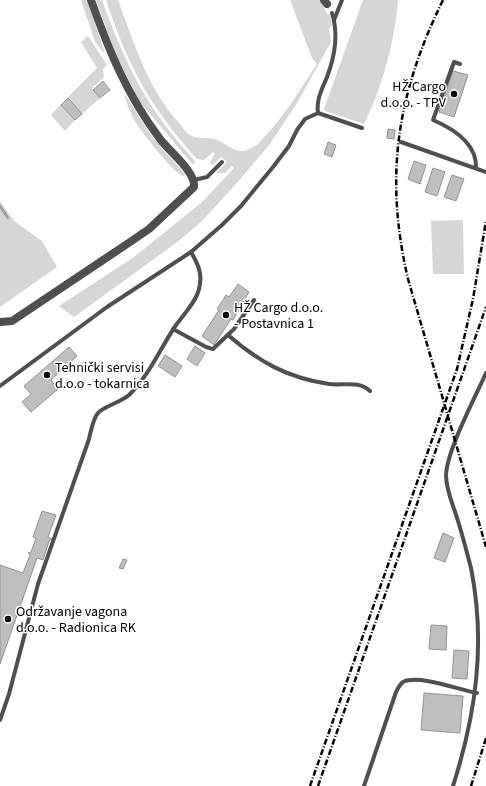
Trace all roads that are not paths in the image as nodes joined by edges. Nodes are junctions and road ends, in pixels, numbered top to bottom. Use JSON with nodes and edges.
{"nodes":[{"id":1,"x":92,"y":0,"type":"edge"},
{"id":2,"x":342,"y":0,"type":"edge"},
{"id":3,"x":332,"y":13,"type":"dead end"},
{"id":4,"x":334,"y":20,"type":"junction"},
{"id":5,"x":460,"y":64,"type":"dead end"},
{"id":6,"x":318,"y":113,"type":"junction"},
{"id":7,"x":362,"y":128,"type":"dead end"},
{"id":8,"x":401,"y":142,"type":"dead end"},
{"id":9,"x":222,"y":162,"type":"dead end"},
{"id":10,"x":476,"y":168,"type":"junction"},
{"id":11,"x":486,"y":172,"type":"edge"},
{"id":12,"x":194,"y":180,"type":"junction"},
{"id":13,"x":191,"y":252,"type":"junction"},
{"id":14,"x":254,"y":300,"type":"dead end"},
{"id":15,"x":0,"y":322,"type":"edge"},
{"id":16,"x":173,"y":329,"type":"junction"},
{"id":17,"x":228,"y":335,"type":"junction"},
{"id":18,"x":486,"y":373,"type":"edge"},
{"id":19,"x":0,"y":386,"type":"edge"},
{"id":20,"x":370,"y":391,"type":"dead end"},
{"id":21,"x":477,"y":693,"type":"junction"},
{"id":22,"x":0,"y":720,"type":"edge"},
{"id":23,"x":364,"y":786,"type":"edge"},
{"id":24,"x":453,"y":786,"type":"edge"}],
"edges":[{"from":1,"to":12,"type":"street"},
{"from":2,"to":4,"type":"lane"},
{"from":3,"to":4,"type":"lane"},
{"from":4,"to":6,"type":"lane"},
{"from":5,"to":10,"type":"lane"},
{"from":6,"to":7,"type":"lane"},
{"from":6,"to":13,"type":"lane"},
{"from":8,"to":10,"type":"lane"},
{"from":9,"to":12,"type":"lane"},
{"from":10,"to":11,"type":"lane"},
{"from":12,"to":15,"type":"street"},
{"from":13,"to":16,"type":"lane"},
{"from":13,"to":19,"type":"lane"},
{"from":14,"to":17,"type":"lane"},
{"from":16,"to":17,"type":"lane"},
{"from":16,"to":22,"type":"lane"},
{"from":17,"to":20,"type":"lane"},
{"from":18,"to":21,"type":"lane"},
{"from":21,"to":23,"type":"lane"},
{"from":21,"to":24,"type":"lane"}]}
